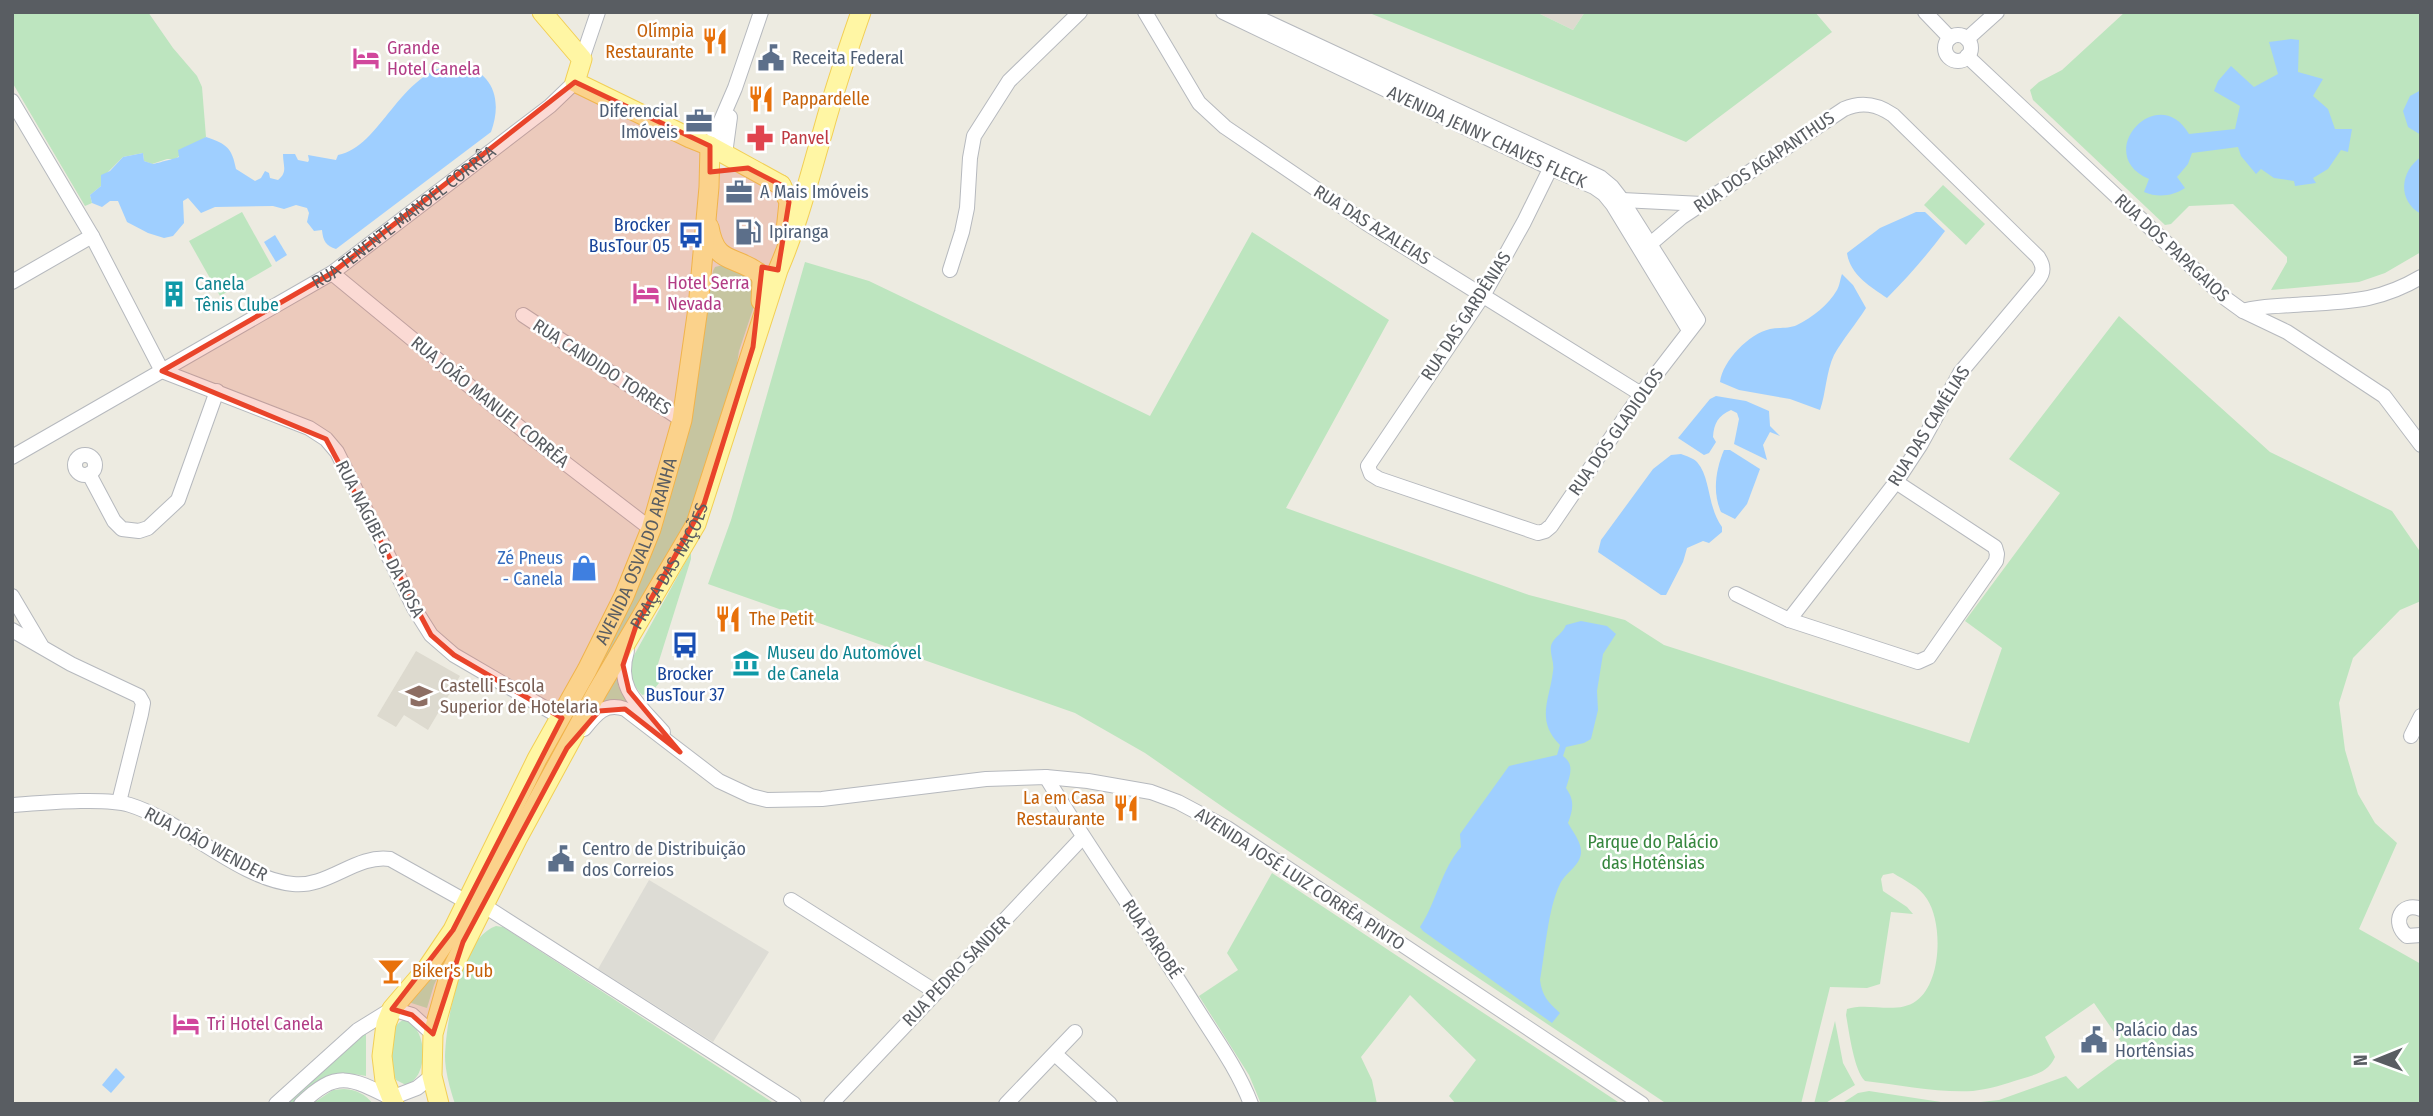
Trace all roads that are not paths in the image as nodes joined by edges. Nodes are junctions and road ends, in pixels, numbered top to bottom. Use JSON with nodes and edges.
{"nodes":[{"id":1,"x":542,"y":12,"type":"edge"},
{"id":2,"x":598,"y":12,"type":"edge"},
{"id":3,"x":761,"y":12,"type":"edge"},
{"id":4,"x":861,"y":12,"type":"edge"},
{"id":5,"x":1080,"y":12,"type":"edge"},
{"id":6,"x":1145,"y":12,"type":"edge"},
{"id":7,"x":1223,"y":12,"type":"edge"},
{"id":8,"x":1247,"y":12,"type":"edge"},
{"id":9,"x":1925,"y":12,"type":"edge"},
{"id":10,"x":1997,"y":12,"type":"edge"},
{"id":11,"x":1950,"y":38,"type":"junction"},
{"id":12,"x":1967,"y":39,"type":"junction"},
{"id":13,"x":1967,"y":56,"type":"junction"},
{"id":14,"x":582,"y":60,"type":"junction"},
{"id":15,"x":575,"y":82,"type":"junction"},
{"id":16,"x":13,"y":104,"type":"edge"},
{"id":17,"x":822,"y":135,"type":"junction"},
{"id":18,"x":718,"y":150,"type":"junction"},
{"id":19,"x":1553,"y":163,"type":"junction"},
{"id":20,"x":748,"y":168,"type":"junction"},
{"id":21,"x":780,"y":185,"type":"junction"},
{"id":22,"x":709,"y":187,"type":"junction"},
{"id":23,"x":1618,"y":203,"type":"junction"},
{"id":24,"x":1702,"y":204,"type":"junction"},
{"id":25,"x":707,"y":212,"type":"junction"},
{"id":26,"x":92,"y":236,"type":"junction"},
{"id":27,"x":1647,"y":247,"type":"junction"},
{"id":28,"x":736,"y":261,"type":"junction"},
{"id":29,"x":2043,"y":266,"type":"joint"},
{"id":30,"x":778,"y":270,"type":"junction"},
{"id":31,"x":950,"y":270,"type":"dead end"},
{"id":32,"x":332,"y":273,"type":"junction"},
{"id":33,"x":2421,"y":276,"type":"edge"},
{"id":34,"x":12,"y":282,"type":"edge"},
{"id":35,"x":1484,"y":294,"type":"junction"},
{"id":36,"x":2293,"y":305,"type":"junction"},
{"id":37,"x":698,"y":308,"type":"junction"},
{"id":38,"x":2243,"y":311,"type":"junction"},
{"id":39,"x":523,"y":315,"type":"dead end"},
{"id":40,"x":1694,"y":325,"type":"joint"},
{"id":41,"x":2287,"y":332,"type":"junction"},
{"id":42,"x":753,"y":347,"type":"junction"},
{"id":43,"x":162,"y":371,"type":"junction"},
{"id":44,"x":217,"y":391,"type":"junction"},
{"id":45,"x":1642,"y":394,"type":"junction"},
{"id":46,"x":682,"y":420,"type":"junction"},
{"id":47,"x":2421,"y":445,"type":"edge"},
{"id":48,"x":12,"y":457,"type":"edge"},
{"id":49,"x":89,"y":474,"type":"dead end"},
{"id":50,"x":1896,"y":482,"type":"junction"},
{"id":51,"x":651,"y":529,"type":"junction"},
{"id":52,"x":1542,"y":532,"type":"joint"},
{"id":53,"x":1736,"y":594,"type":"dead end"},
{"id":54,"x":12,"y":596,"type":"edge"},
{"id":55,"x":1789,"y":620,"type":"junction"},
{"id":56,"x":636,"y":626,"type":"junction"},
{"id":57,"x":12,"y":630,"type":"edge"},
{"id":58,"x":42,"y":646,"type":"junction"},
{"id":59,"x":2421,"y":716,"type":"edge"},
{"id":60,"x":562,"y":718,"type":"junction"},
{"id":61,"x":2412,"y":736,"type":"dead end"},
{"id":62,"x":567,"y":748,"type":"junction"},
{"id":63,"x":680,"y":751,"type":"junction"},
{"id":64,"x":1046,"y":778,"type":"junction"},
{"id":65,"x":119,"y":802,"type":"junction"},
{"id":66,"x":12,"y":805,"type":"edge"},
{"id":67,"x":532,"y":811,"type":"junction"},
{"id":68,"x":1082,"y":838,"type":"junction"},
{"id":69,"x":792,"y":900,"type":"dead end"},
{"id":70,"x":475,"y":904,"type":"junction"},
{"id":71,"x":2420,"y":906,"type":"edge"},
{"id":72,"x":2421,"y":934,"type":"edge"},
{"id":73,"x":936,"y":992,"type":"junction"},
{"id":74,"x":392,"y":1009,"type":"junction"},
{"id":75,"x":1075,"y":1032,"type":"dead end"},
{"id":76,"x":433,"y":1034,"type":"junction"},
{"id":77,"x":1055,"y":1054,"type":"junction"},
{"id":78,"x":432,"y":1076,"type":"junction"},
{"id":79,"x":1096,"y":1091,"type":"junction"},
{"id":80,"x":392,"y":1101,"type":"edge"},
{"id":81,"x":276,"y":1104,"type":"edge"},
{"id":82,"x":300,"y":1104,"type":"edge"},
{"id":83,"x":439,"y":1104,"type":"edge"},
{"id":84,"x":793,"y":1104,"type":"edge"},
{"id":85,"x":831,"y":1104,"type":"edge"},
{"id":86,"x":1006,"y":1104,"type":"edge"},
{"id":87,"x":1085,"y":1104,"type":"edge"},
{"id":88,"x":1110,"y":1104,"type":"edge"},
{"id":89,"x":1251,"y":1104,"type":"edge"},
{"id":90,"x":1642,"y":1104,"type":"edge"}],
"edges":[{"from":1,"to":14,"type":"main road"},
{"from":2,"to":14,"type":"street","name":"RUA TENENTE MANOEL CORRÊA"},
{"from":3,"to":18,"type":"street","name":"AVENIDA OSVALDO ARANHA"},
{"from":4,"to":17,"type":"main road"},
{"from":5,"to":31,"type":"street"},
{"from":6,"to":35,"type":"street","name":"RUA DAS AZALEIAS"},
{"from":7,"to":19,"type":"street","name":"AVENIDA JENNY CHAVES FLECK"},
{"from":8,"to":19,"type":"street","name":"AVENIDA JENNY CHAVES FLECK"},
{"from":9,"to":11,"type":"street"},
{"from":10,"to":12,"type":"street"},
{"from":11,"to":12,"type":"street"},
{"from":11,"to":13,"type":"street"},
{"from":12,"to":13,"type":"street"},
{"from":13,"to":38,"type":"street","name":"RUA DOS PAPAGAIOS"},
{"from":14,"to":15,"type":"main road","name":"RUA TENENTE MANOEL CORRÊA"},
{"from":15,"to":18,"type":"main road"},
{"from":15,"to":32,"type":"street","name":"RUA TENENTE MANOEL CORRÊA"},
{"from":16,"to":26,"type":"street"},
{"from":17,"to":21,"type":"main road"},
{"from":17,"to":30,"type":"main road"},
{"from":18,"to":20,"type":"main road"},
{"from":18,"to":22,"type":"main road","name":"AVENIDA OSVALDO ARANHA"},
{"from":19,"to":23,"type":"street","name":"AVENIDA JENNY CHAVES FLECK"},
{"from":19,"to":35,"type":"street","name":"RUA DAS GARDÊNIAS"},
{"from":20,"to":21,"type":"main road"},
{"from":20,"to":22,"type":"main road"},
{"from":21,"to":30,"type":"main road"},
{"from":22,"to":25,"type":"main road","name":"AVENIDA OSVALDO ARANHA"},
{"from":23,"to":24,"type":"street"},
{"from":23,"to":27,"type":"street","name":"AVENIDA JENNY CHAVES FLECK"},
{"from":24,"to":27,"type":"street","name":"RUA DOS AGAPANTHUS"},
{"from":24,"to":29,"type":"street","name":"RUA DOS AGAPANTHUS"},
{"from":25,"to":28,"type":"main road"},
{"from":25,"to":37,"type":"main road","name":"AVENIDA OSVALDO ARANHA"},
{"from":26,"to":34,"type":"street"},
{"from":26,"to":43,"type":"street"},
{"from":27,"to":40,"type":"street","name":"AVENIDA JENNY CHAVES FLECK"},
{"from":28,"to":30,"type":"main road"},
{"from":28,"to":37,"type":"main road"},
{"from":28,"to":42,"type":"main road"},
{"from":29,"to":50,"type":"street","name":"RUA DAS CAMÉLIAS"},
{"from":30,"to":42,"type":"main road","name":"PRAÇA DAS NAÇÕES"},
{"from":32,"to":43,"type":"street","name":"RUA TENENTE MANOEL CORRÊA"},
{"from":32,"to":51,"type":"street","name":"RUA JOÃO MANUEL CORRÊA"},
{"from":33,"to":36,"type":"street"},
{"from":35,"to":45,"type":"street","name":"RUA DAS AZALEIAS"},
{"from":35,"to":52,"type":"street","name":"RUA DAS GARDÊNIAS"},
{"from":36,"to":38,"type":"street"},
{"from":36,"to":41,"type":"street"},
{"from":37,"to":46,"type":"main road","name":"AVENIDA OSVALDO ARANHA"},
{"from":38,"to":41,"type":"street","name":"RUA DOS PAPAGAIOS"},
{"from":39,"to":46,"type":"street","name":"RUA CANDIDO TORRES"},
{"from":40,"to":45,"type":"street","name":"RUA DOS GLADIOLOS"},
{"from":41,"to":47,"type":"street","name":"RUA DOS PAPAGAIOS"},
{"from":42,"to":56,"type":"main road","name":"PRAÇA DAS NAÇÕES"},
{"from":43,"to":44,"type":"street","name":"RUA NAGIBE G. DA ROSA"},
{"from":43,"to":48,"type":"street","name":"RUA TENENTE MANOEL CORRÊA"},
{"from":44,"to":49,"type":"street"},
{"from":44,"to":60,"type":"street","name":"RUA NAGIBE G. DA ROSA"},
{"from":45,"to":52,"type":"street","name":"RUA DOS GLADIOLOS"},
{"from":46,"to":51,"type":"main road","name":"AVENIDA OSVALDO ARANHA"},
{"from":50,"to":55,"type":"street","name":"RUA DAS CAMÉLIAS"},
{"from":50,"to":55,"type":"street"},
{"from":51,"to":60,"type":"main road","name":"AVENIDA OSVALDO ARANHA"},
{"from":53,"to":55,"type":"street"},
{"from":54,"to":58,"type":"street"},
{"from":56,"to":62,"type":"main road","name":"PRAÇA DAS NAÇÕES"},
{"from":56,"to":63,"type":"street","name":"AVENIDA JOSÉ LUIZ CORRÊA PINTO"},
{"from":57,"to":58,"type":"street"},
{"from":58,"to":65,"type":"street"},
{"from":59,"to":61,"type":"street"},
{"from":60,"to":67,"type":"main road"},
{"from":60,"to":70,"type":"main road","name":"AVENIDA OSVALDO ARANHA"},
{"from":62,"to":63,"type":"street","name":"AVENIDA JOSÉ LUIZ CORRÊA PINTO"},
{"from":62,"to":67,"type":"main road","name":"PRAÇA DAS NAÇÕES"},
{"from":63,"to":64,"type":"street","name":"AVENIDA JOSÉ LUIZ CORRÊA PINTO"},
{"from":64,"to":68,"type":"street","name":"RUA PAROBÉ"},
{"from":64,"to":90,"type":"street","name":"AVENIDA JOSÉ LUIZ CORRÊA PINTO"},
{"from":65,"to":66,"type":"street","name":"RUA JOÃO WENDER"},
{"from":65,"to":70,"type":"street","name":"RUA JOÃO WENDER"},
{"from":67,"to":70,"type":"main road","name":"PRAÇA DAS NAÇÕES"},
{"from":68,"to":73,"type":"street","name":"RUA PEDRO SANDER"},
{"from":68,"to":89,"type":"street","name":"RUA PAROBÉ"},
{"from":69,"to":73,"type":"street"},
{"from":70,"to":74,"type":"main road","name":"AVENIDA OSVALDO ARANHA"},
{"from":70,"to":76,"type":"main road","name":"PRAÇA DAS NAÇÕES"},
{"from":70,"to":84,"type":"street","name":"RUA JOÃO WENDER"},
{"from":71,"to":72,"type":"street"},
{"from":73,"to":85,"type":"street","name":"RUA PEDRO SANDER"},
{"from":74,"to":76,"type":"street"},
{"from":74,"to":80,"type":"main road"},
{"from":74,"to":81,"type":"street"},
{"from":75,"to":77,"type":"street"},
{"from":76,"to":78,"type":"main road","name":"PRAÇA DAS NAÇÕES"},
{"from":77,"to":79,"type":"street"},
{"from":77,"to":86,"type":"street"},
{"from":78,"to":80,"type":"street"},
{"from":78,"to":83,"type":"main road","name":"PRAÇA DAS NAÇÕES"},
{"from":79,"to":87,"type":"street"},
{"from":79,"to":88,"type":"street"},
{"from":80,"to":82,"type":"street"}]}
